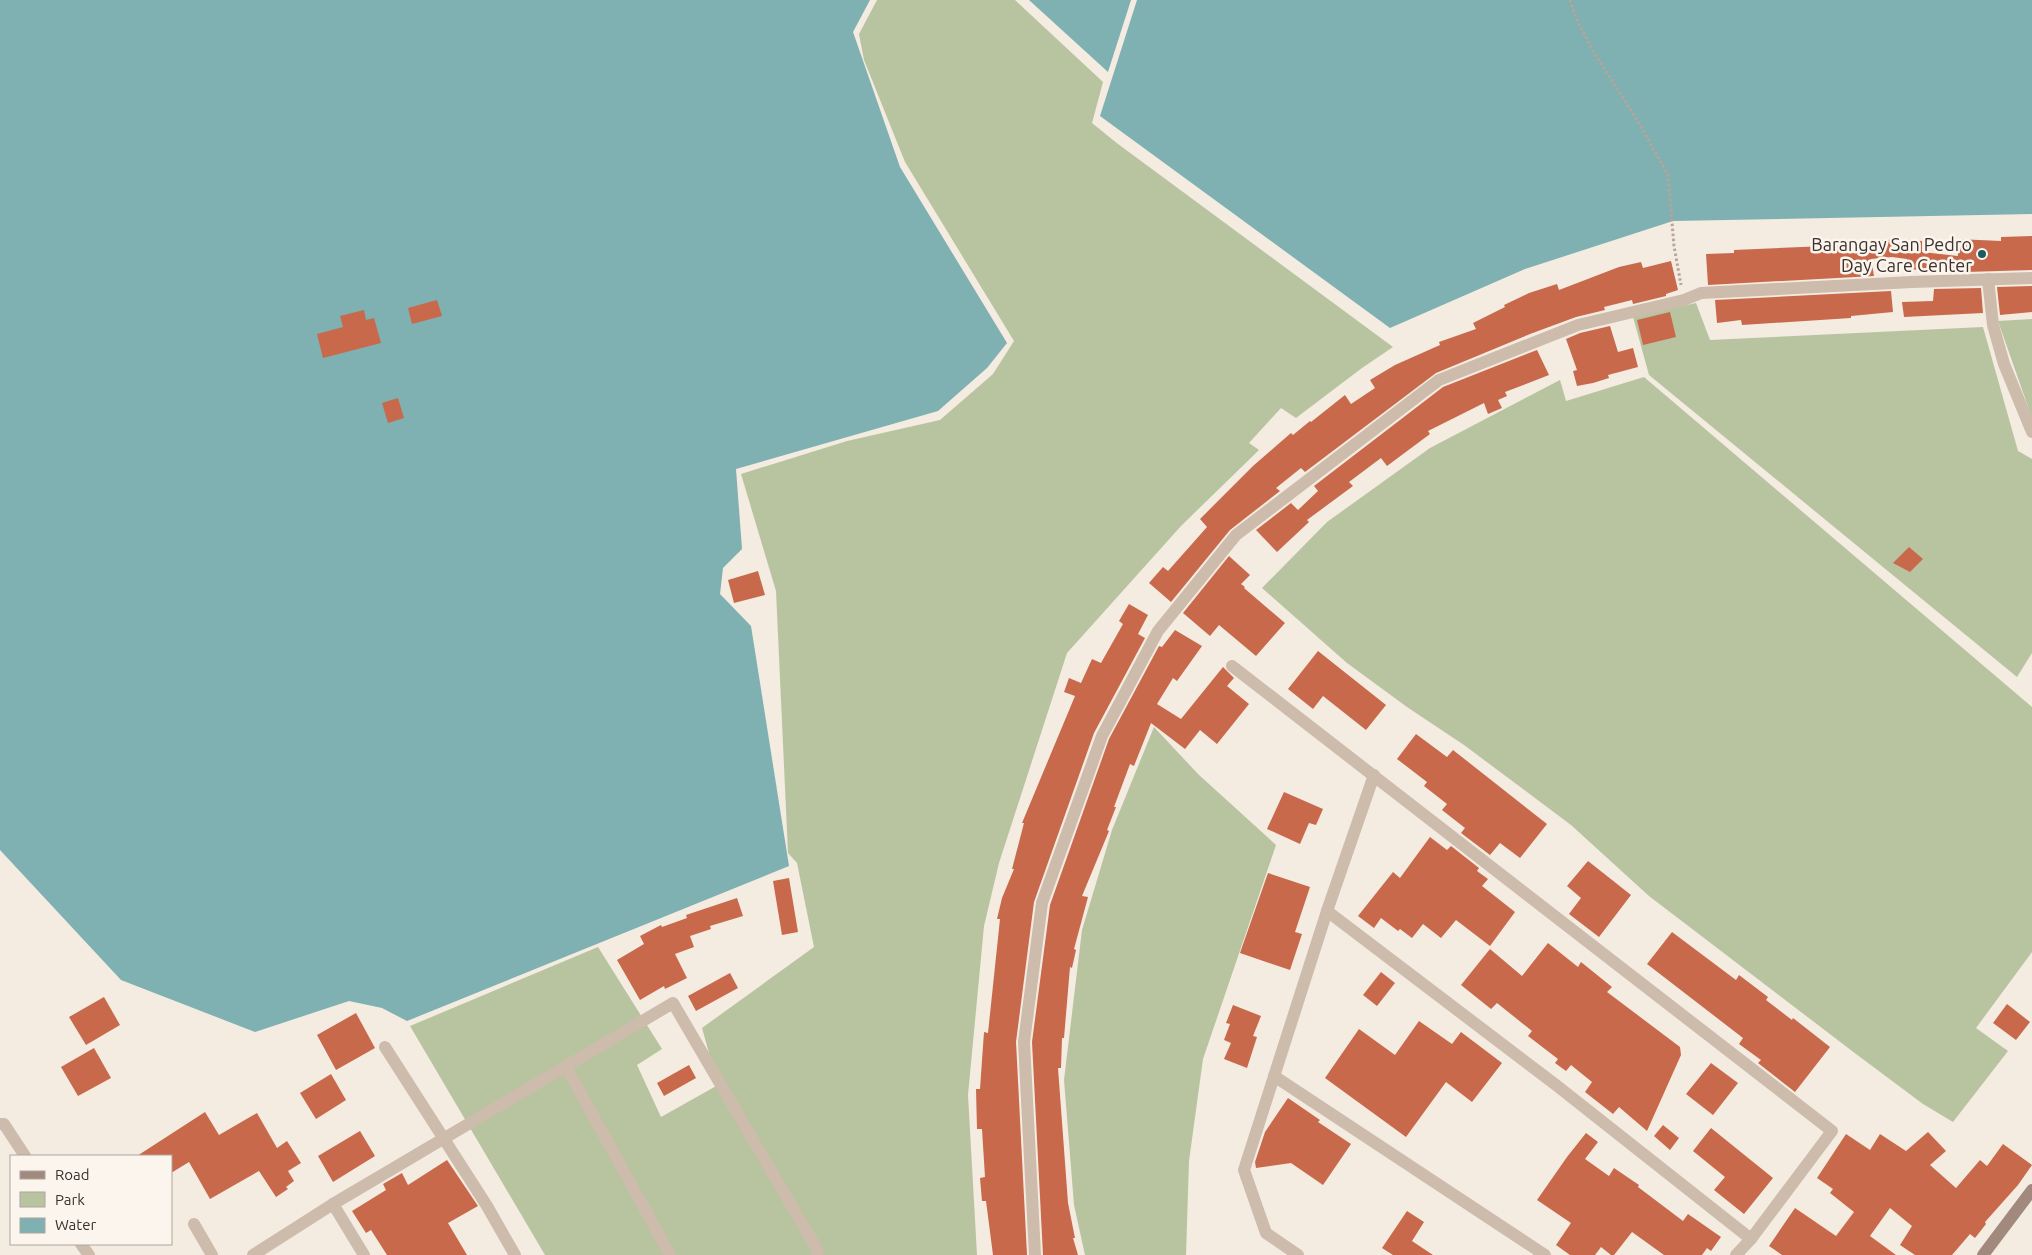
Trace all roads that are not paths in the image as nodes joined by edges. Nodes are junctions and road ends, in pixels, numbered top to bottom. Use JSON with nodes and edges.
{"nodes":[{"id":1,"x":2032,"y":278,"type":"edge"},
{"id":2,"x":1988,"y":279,"type":"junction"},
{"id":3,"x":2032,"y":432,"type":"edge"},
{"id":4,"x":1232,"y":666,"type":"dead end"},
{"id":5,"x":1374,"y":775,"type":"junction"},
{"id":6,"x":1327,"y":911,"type":"junction"},
{"id":7,"x":385,"y":1047,"type":"dead end"},
{"id":8,"x":570,"y":1074,"type":"dead end"},
{"id":9,"x":1274,"y":1076,"type":"junction"},
{"id":10,"x":0,"y":1124,"type":"edge"},
{"id":11,"x":443,"y":1140,"type":"junction"},
{"id":12,"x":24,"y":1155,"type":"edge"},
{"id":13,"x":2032,"y":1190,"type":"edge"},
{"id":14,"x":333,"y":1204,"type":"junction"},
{"id":15,"x":194,"y":1224,"type":"dead end"},
{"id":16,"x":1751,"y":1239,"type":"junction"},
{"id":17,"x":212,"y":1255,"type":"edge"},
{"id":18,"x":252,"y":1255,"type":"edge"},
{"id":19,"x":364,"y":1255,"type":"edge"},
{"id":20,"x":515,"y":1255,"type":"edge"},
{"id":21,"x":670,"y":1255,"type":"edge"},
{"id":22,"x":818,"y":1255,"type":"edge"},
{"id":23,"x":1035,"y":1255,"type":"edge"},
{"id":24,"x":1298,"y":1255,"type":"edge"},
{"id":25,"x":1545,"y":1255,"type":"edge"},
{"id":26,"x":1736,"y":1255,"type":"edge"},
{"id":27,"x":1982,"y":1255,"type":"edge"}],
"edges":[{"from":1,"to":2,"type":"street"},
{"from":2,"to":3,"type":"street"},
{"from":2,"to":23,"type":"street"},
{"from":4,"to":5,"type":"street"},
{"from":5,"to":6,"type":"street"},
{"from":5,"to":16,"type":"street"},
{"from":6,"to":9,"type":"street"},
{"from":6,"to":16,"type":"street"},
{"from":7,"to":11,"type":"street"},
{"from":8,"to":21,"type":"street"},
{"from":9,"to":24,"type":"street"},
{"from":9,"to":25,"type":"street"},
{"from":10,"to":12,"type":"street"},
{"from":11,"to":14,"type":"street"},
{"from":11,"to":20,"type":"street"},
{"from":11,"to":22,"type":"street"},
{"from":13,"to":27,"type":"main road"},
{"from":14,"to":18,"type":"street"},
{"from":14,"to":19,"type":"street"},
{"from":15,"to":17,"type":"street"},
{"from":16,"to":26,"type":"street"}]}
